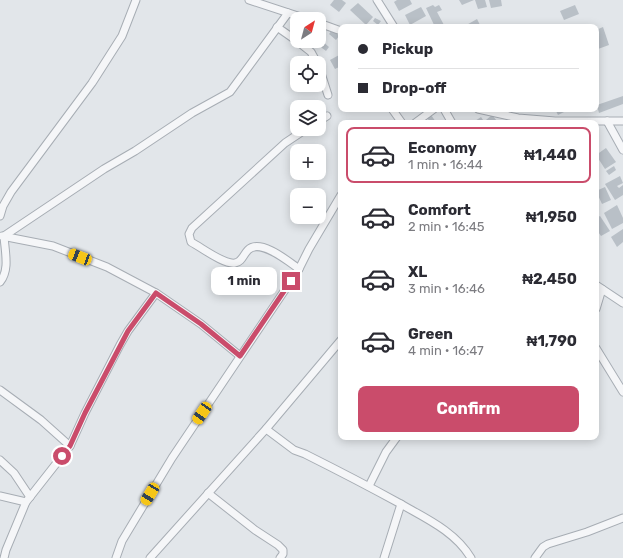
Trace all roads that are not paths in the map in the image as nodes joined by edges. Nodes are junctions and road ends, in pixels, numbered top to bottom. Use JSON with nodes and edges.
{"nodes":[{"id":1,"x":136,"y":0,"type":"edge"},
{"id":2,"x":249,"y":0,"type":"edge"},
{"id":3,"x":377,"y":0,"type":"edge"},
{"id":4,"x":288,"y":13,"type":"joint"},
{"id":5,"x":392,"y":24,"type":"edge"},
{"id":6,"x":326,"y":26,"type":"edge"},
{"id":7,"x":277,"y":27,"type":"junction"},
{"id":8,"x":338,"y":30,"type":"edge"},
{"id":9,"x":290,"y":36,"type":"edge"},
{"id":10,"x":306,"y":48,"type":"edge"},
{"id":11,"x":314,"y":56,"type":"edge"},
{"id":12,"x":326,"y":89,"type":"edge"},
{"id":13,"x":328,"y":95,"type":"dead end"},
{"id":14,"x":430,"y":112,"type":"edge"},
{"id":15,"x":491,"y":112,"type":"edge"},
{"id":16,"x":419,"y":120,"type":"edge"},
{"id":17,"x":543,"y":120,"type":"edge"},
{"id":18,"x":599,"y":121,"type":"edge"},
{"id":19,"x":607,"y":121,"type":"junction"},
{"id":20,"x":623,"y":121,"type":"edge"},
{"id":21,"x":296,"y":136,"type":"edge"},
{"id":22,"x":623,"y":150,"type":"edge"},
{"id":23,"x":338,"y":200,"type":"edge"},
{"id":24,"x":0,"y":216,"type":"edge"},
{"id":25,"x":2,"y":236,"type":"edge"},
{"id":26,"x":299,"y":269,"type":"junction"},
{"id":27,"x":0,"y":282,"type":"edge"},
{"id":28,"x":599,"y":287,"type":"edge"},
{"id":29,"x":156,"y":293,"type":"junction"},
{"id":30,"x":623,"y":303,"type":"edge"},
{"id":31,"x":338,"y":344,"type":"edge"},
{"id":32,"x":599,"y":353,"type":"edge"},
{"id":33,"x":240,"y":356,"type":"junction"},
{"id":34,"x":0,"y":390,"type":"edge"},
{"id":35,"x":623,"y":392,"type":"edge"},
{"id":36,"x":266,"y":429,"type":"junction"},
{"id":37,"x":395,"y":440,"type":"edge"},
{"id":38,"x":70,"y":446,"type":"junction"},
{"id":39,"x":0,"y":460,"type":"edge"},
{"id":40,"x":369,"y":486,"type":"junction"},
{"id":41,"x":208,"y":493,"type":"junction"},
{"id":42,"x":0,"y":496,"type":"edge"},
{"id":43,"x":28,"y":499,"type":"junction"},
{"id":44,"x":401,"y":504,"type":"junction"},
{"id":45,"x":623,"y":518,"type":"edge"},
{"id":46,"x":4,"y":558,"type":"edge"},
{"id":47,"x":116,"y":558,"type":"edge"},
{"id":48,"x":150,"y":558,"type":"edge"},
{"id":49,"x":280,"y":558,"type":"edge"},
{"id":50,"x":384,"y":558,"type":"edge"},
{"id":51,"x":471,"y":558,"type":"edge"},
{"id":52,"x":535,"y":558,"type":"edge"}],
"edges":[{"from":1,"to":24,"type":"street"},
{"from":2,"to":4,"type":"street"},
{"from":3,"to":5,"type":"street"},
{"from":4,"to":7,"type":"street"},
{"from":6,"to":8,"type":"street"},
{"from":7,"to":9,"type":"street"},
{"from":7,"to":25,"type":"street"},
{"from":10,"to":11,"type":"street"},
{"from":12,"to":13,"type":"street"},
{"from":14,"to":16,"type":"street"},
{"from":15,"to":17,"type":"street"},
{"from":18,"to":19,"type":"street"},
{"from":19,"to":20,"type":"street"},
{"from":19,"to":22,"type":"street"},
{"from":21,"to":26,"type":"street"},
{"from":23,"to":26,"type":"street"},
{"from":25,"to":27,"type":"street"},
{"from":25,"to":29,"type":"street"},
{"from":26,"to":33,"type":"street"},
{"from":28,"to":30,"type":"street"},
{"from":29,"to":33,"type":"street"},
{"from":29,"to":38,"type":"street"},
{"from":31,"to":36,"type":"street"},
{"from":32,"to":35,"type":"street"},
{"from":33,"to":47,"type":"street"},
{"from":34,"to":38,"type":"street"},
{"from":36,"to":40,"type":"street"},
{"from":36,"to":41,"type":"street"},
{"from":37,"to":40,"type":"street"},
{"from":38,"to":43,"type":"street"},
{"from":39,"to":43,"type":"street"},
{"from":40,"to":44,"type":"street"},
{"from":41,"to":48,"type":"street"},
{"from":41,"to":49,"type":"street"},
{"from":42,"to":43,"type":"street"},
{"from":43,"to":46,"type":"street"},
{"from":44,"to":50,"type":"street"},
{"from":44,"to":51,"type":"street"},
{"from":45,"to":52,"type":"street"}]}
